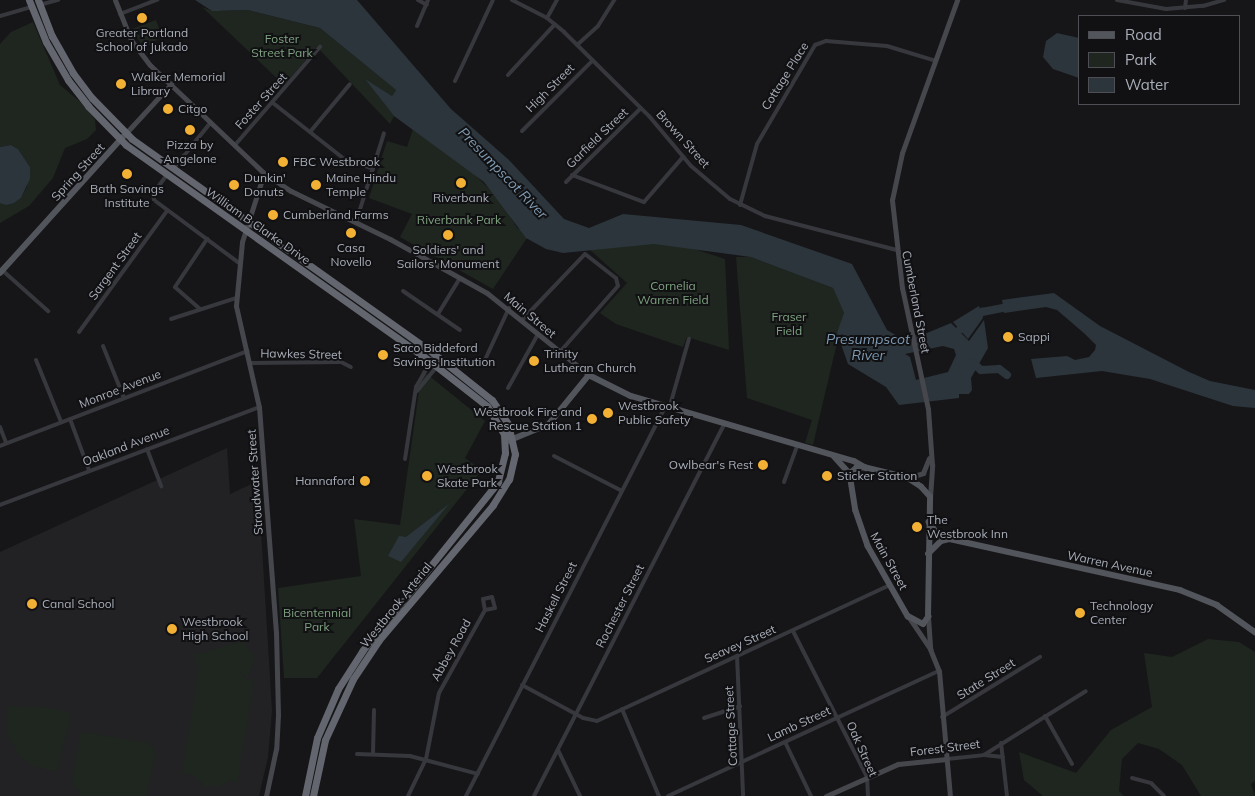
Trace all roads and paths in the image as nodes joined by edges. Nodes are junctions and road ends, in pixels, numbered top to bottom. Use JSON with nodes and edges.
{"nodes":[{"id":1,"x":58,"y":0,"type":"edge"},
{"id":2,"x":115,"y":0,"type":"edge"},
{"id":3,"x":157,"y":0,"type":"edge"},
{"id":4,"x":418,"y":0,"type":"edge"},
{"id":5,"x":493,"y":0,"type":"edge"},
{"id":6,"x":512,"y":0,"type":"edge"},
{"id":7,"x":557,"y":0,"type":"edge"},
{"id":8,"x":614,"y":0,"type":"edge"},
{"id":9,"x":957,"y":0,"type":"edge"},
{"id":10,"x":1117,"y":0,"type":"edge"},
{"id":11,"x":1186,"y":0,"type":"edge"},
{"id":12,"x":1224,"y":0,"type":"edge"},
{"id":13,"x":428,"y":2,"type":"edge"},
{"id":14,"x":38,"y":3,"type":"edge"},
{"id":15,"x":30,"y":4,"type":"edge"},
{"id":16,"x":1185,"y":8,"type":"junction"},
{"id":17,"x":0,"y":10,"type":"edge"},
{"id":18,"x":120,"y":14,"type":"junction"},
{"id":19,"x":1,"y":16,"type":"edge"},
{"id":20,"x":547,"y":18,"type":"junction"},
{"id":21,"x":555,"y":24,"type":"junction"},
{"id":22,"x":417,"y":26,"type":"dead end"},
{"id":23,"x":577,"y":45,"type":"junction"},
{"id":24,"x":320,"y":47,"type":"dead end"},
{"id":25,"x":593,"y":60,"type":"junction"},
{"id":26,"x":936,"y":61,"type":"junction"},
{"id":27,"x":508,"y":75,"type":"dead end"},
{"id":28,"x":455,"y":81,"type":"dead end"},
{"id":29,"x":171,"y":84,"type":"junction"},
{"id":30,"x":350,"y":84,"type":"dead end"},
{"id":31,"x":273,"y":103,"type":"junction"},
{"id":32,"x":641,"y":108,"type":"junction"},
{"id":33,"x":211,"y":122,"type":"junction"},
{"id":34,"x":522,"y":131,"type":"dead end"},
{"id":35,"x":310,"y":132,"type":"junction"},
{"id":36,"x":384,"y":133,"type":"dead end"},
{"id":37,"x":123,"y":136,"type":"junction"},
{"id":38,"x":235,"y":145,"type":"junction"},
{"id":39,"x":683,"y":157,"type":"junction"},
{"id":40,"x":373,"y":169,"type":"junction"},
{"id":41,"x":172,"y":170,"type":"junction"},
{"id":42,"x":264,"y":173,"type":"junction"},
{"id":43,"x":572,"y":175,"type":"junction"},
{"id":44,"x":166,"y":176,"type":"junction"},
{"id":45,"x":566,"y":182,"type":"dead end"},
{"id":46,"x":740,"y":206,"type":"junction"},
{"id":47,"x":167,"y":211,"type":"junction"},
{"id":48,"x":247,"y":222,"type":"junction"},
{"id":49,"x":356,"y":222,"type":"junction"},
{"id":50,"x":245,"y":230,"type":"junction"},
{"id":51,"x":207,"y":240,"type":"junction"},
{"id":52,"x":896,"y":250,"type":"junction"},
{"id":53,"x":239,"y":263,"type":"junction"},
{"id":54,"x":1,"y":271,"type":"edge"},
{"id":55,"x":460,"y":278,"type":"junction"},
{"id":56,"x":403,"y":291,"type":"dead end"},
{"id":57,"x":236,"y":298,"type":"junction"},
{"id":58,"x":509,"y":308,"type":"junction"},
{"id":59,"x":200,"y":309,"type":"junction"},
{"id":60,"x":48,"y":312,"type":"dead end"},
{"id":61,"x":438,"y":314,"type":"junction"},
{"id":62,"x":171,"y":319,"type":"dead end"},
{"id":63,"x":522,"y":320,"type":"junction"},
{"id":64,"x":460,"y":330,"type":"dead end"},
{"id":65,"x":79,"y":332,"type":"dead end"},
{"id":66,"x":538,"y":334,"type":"junction"},
{"id":67,"x":689,"y":340,"type":"dead end"},
{"id":68,"x":103,"y":346,"type":"dead end"},
{"id":69,"x":247,"y":351,"type":"junction"},
{"id":70,"x":559,"y":353,"type":"junction"},
{"id":71,"x":435,"y":354,"type":"junction"},
{"id":72,"x":36,"y":360,"type":"dead end"},
{"id":73,"x":430,"y":361,"type":"junction"},
{"id":74,"x":250,"y":363,"type":"junction"},
{"id":75,"x":483,"y":364,"type":"dead end"},
{"id":76,"x":437,"y":366,"type":"junction"},
{"id":77,"x":351,"y":367,"type":"dead end"},
{"id":78,"x":589,"y":375,"type":"junction"},
{"id":79,"x":508,"y":388,"type":"dead end"},
{"id":80,"x":416,"y":391,"type":"junction"},
{"id":81,"x":124,"y":398,"type":"junction"},
{"id":82,"x":260,"y":407,"type":"junction"},
{"id":83,"x":667,"y":408,"type":"junction"},
{"id":84,"x":70,"y":419,"type":"junction"},
{"id":85,"x":61,"y":422,"type":"junction"},
{"id":86,"x":724,"y":425,"type":"junction"},
{"id":87,"x":0,"y":427,"type":"edge"},
{"id":88,"x":514,"y":440,"type":"junction"},
{"id":89,"x":505,"y":442,"type":"junction"},
{"id":90,"x":6,"y":443,"type":"junction"},
{"id":91,"x":0,"y":446,"type":"edge"},
{"id":92,"x":798,"y":446,"type":"junction"},
{"id":93,"x":147,"y":449,"type":"junction"},
{"id":94,"x":554,"y":456,"type":"dead end"},
{"id":95,"x":834,"y":456,"type":"junction"},
{"id":96,"x":929,"y":458,"type":"junction"},
{"id":97,"x":405,"y":459,"type":"dead end"},
{"id":98,"x":866,"y":468,"type":"junction"},
{"id":99,"x":89,"y":470,"type":"junction"},
{"id":100,"x":850,"y":474,"type":"junction"},
{"id":101,"x":907,"y":478,"type":"junction"},
{"id":102,"x":784,"y":482,"type":"dead end"},
{"id":103,"x":161,"y":486,"type":"dead end"},
{"id":104,"x":622,"y":491,"type":"junction"},
{"id":105,"x":930,"y":497,"type":"junction"},
{"id":106,"x":0,"y":505,"type":"edge"},
{"id":107,"x":929,"y":522,"type":"junction"},
{"id":108,"x":950,"y":539,"type":"junction"},
{"id":109,"x":928,"y":554,"type":"junction"},
{"id":110,"x":890,"y":585,"type":"junction"},
{"id":111,"x":485,"y":610,"type":"junction"},
{"id":112,"x":908,"y":616,"type":"junction"},
{"id":113,"x":928,"y":618,"type":"junction"},
{"id":114,"x":793,"y":631,"type":"junction"},
{"id":115,"x":1255,"y":632,"type":"edge"},
{"id":116,"x":930,"y":649,"type":"junction"},
{"id":117,"x":738,"y":656,"type":"junction"},
{"id":118,"x":1040,"y":657,"type":"dead end"},
{"id":119,"x":939,"y":671,"type":"junction"},
{"id":120,"x":522,"y":685,"type":"junction"},
{"id":121,"x":1086,"y":691,"type":"dead end"},
{"id":122,"x":740,"y":706,"type":"junction"},
{"id":123,"x":622,"y":709,"type":"junction"},
{"id":124,"x":374,"y":710,"type":"dead end"},
{"id":125,"x":576,"y":714,"type":"junction"},
{"id":126,"x":1045,"y":716,"type":"junction"},
{"id":127,"x":942,"y":717,"type":"junction"},
{"id":128,"x":704,"y":718,"type":"dead end"},
{"id":129,"x":837,"y":718,"type":"junction"},
{"id":130,"x":785,"y":742,"type":"junction"},
{"id":131,"x":1001,"y":744,"type":"junction"},
{"id":132,"x":558,"y":750,"type":"junction"},
{"id":133,"x":357,"y":754,"type":"dead end"},
{"id":134,"x":374,"y":754,"type":"junction"},
{"id":135,"x":984,"y":755,"type":"junction"},
{"id":136,"x":1003,"y":757,"type":"junction"},
{"id":137,"x":426,"y":759,"type":"junction"},
{"id":138,"x":947,"y":760,"type":"junction"},
{"id":139,"x":743,"y":762,"type":"junction"},
{"id":140,"x":1072,"y":764,"type":"dead end"},
{"id":141,"x":478,"y":774,"type":"junction"},
{"id":142,"x":867,"y":778,"type":"junction"},
{"id":143,"x":1132,"y":778,"type":"dead end"},
{"id":144,"x":266,"y":796,"type":"edge"},
{"id":145,"x":305,"y":796,"type":"edge"},
{"id":146,"x":313,"y":796,"type":"edge"},
{"id":147,"x":408,"y":796,"type":"edge"},
{"id":148,"x":466,"y":796,"type":"edge"},
{"id":149,"x":534,"y":796,"type":"edge"},
{"id":150,"x":580,"y":796,"type":"edge"},
{"id":151,"x":659,"y":796,"type":"edge"},
{"id":152,"x":668,"y":796,"type":"edge"},
{"id":153,"x":743,"y":796,"type":"edge"},
{"id":154,"x":810,"y":796,"type":"edge"},
{"id":155,"x":826,"y":796,"type":"edge"},
{"id":156,"x":868,"y":796,"type":"edge"},
{"id":157,"x":950,"y":796,"type":"edge"},
{"id":158,"x":1007,"y":796,"type":"edge"},
{"id":159,"x":1164,"y":796,"type":"edge"}],
"edges":[{"from":1,"to":14,"type":"street"},
{"from":2,"to":18,"type":"main road","name":"Main Street"},
{"from":3,"to":18,"type":"street"},
{"from":4,"to":13,"type":"street"},
{"from":5,"to":28,"type":"street"},
{"from":6,"to":20,"type":"street","name":"Brown Street"},
{"from":7,"to":20,"type":"street"},
{"from":8,"to":23,"type":"street"},
{"from":9,"to":26,"type":"main road","name":"Cumberland Street"},
{"from":10,"to":16,"type":"street"},
{"from":11,"to":16,"type":"street"},
{"from":12,"to":16,"type":"street"},
{"from":13,"to":22,"type":"street"},
{"from":14,"to":37,"type":"highway","name":"William B Clarke Drive"},
{"from":15,"to":19,"type":"street"},
{"from":15,"to":37,"type":"highway","name":"William B Clarke Drive"},
{"from":17,"to":19,"type":"street"},
{"from":18,"to":29,"type":"main road","name":"Main Street"},
{"from":20,"to":21,"type":"street","name":"Brown Street"},
{"from":21,"to":23,"type":"street","name":"Brown Street"},
{"from":21,"to":27,"type":"street"},
{"from":23,"to":25,"type":"street","name":"Brown Street"},
{"from":24,"to":31,"type":"street","name":"Foster Street"},
{"from":25,"to":32,"type":"street","name":"Brown Street"},
{"from":25,"to":34,"type":"street","name":"High Street"},
{"from":26,"to":46,"type":"street","name":"Cottage Place"},
{"from":26,"to":52,"type":"main road","name":"Cumberland Street"},
{"from":29,"to":33,"type":"main road","name":"Main Street"},
{"from":29,"to":37,"type":"main road","name":"Spring Street"},
{"from":30,"to":35,"type":"street"},
{"from":31,"to":35,"type":"street"},
{"from":31,"to":38,"type":"street","name":"Foster Street"},
{"from":32,"to":39,"type":"street","name":"Brown Street"},
{"from":32,"to":43,"type":"street","name":"Garfield Street"},
{"from":33,"to":38,"type":"main road","name":"Main Street"},
{"from":33,"to":41,"type":"street"},
{"from":35,"to":40,"type":"street"},
{"from":36,"to":40,"type":"street"},
{"from":37,"to":41,"type":"highway","name":"William B Clarke Drive"},
{"from":37,"to":44,"type":"highway","name":"William B Clarke Drive"},
{"from":37,"to":54,"type":"main road","name":"Spring Street"},
{"from":38,"to":42,"type":"main road","name":"Main Street"},
{"from":39,"to":43,"type":"street"},
{"from":39,"to":46,"type":"street","name":"Brown Street"},
{"from":40,"to":49,"type":"street"},
{"from":41,"to":48,"type":"highway","name":"William B Clarke Drive"},
{"from":42,"to":48,"type":"main road","name":"Stroudwater Street"},
{"from":42,"to":49,"type":"main road","name":"Main Street"},
{"from":43,"to":45,"type":"street","name":"Garfield Street"},
{"from":44,"to":47,"type":"street"},
{"from":44,"to":50,"type":"highway","name":"William B Clarke Drive"},
{"from":46,"to":52,"type":"street","name":"Brown Street"},
{"from":47,"to":51,"type":"street"},
{"from":47,"to":65,"type":"street","name":"Sargent Street"},
{"from":48,"to":50,"type":"main road","name":"Stroudwater Street"},
{"from":48,"to":71,"type":"highway","name":"William B Clarke Drive"},
{"from":49,"to":55,"type":"main road","name":"Main Street"},
{"from":50,"to":53,"type":"main road","name":"Stroudwater Street"},
{"from":50,"to":73,"type":"highway","name":"William B Clarke Drive"},
{"from":51,"to":53,"type":"street"},
{"from":51,"to":59,"type":"street"},
{"from":52,"to":96,"type":"main road","name":"Cumberland Street"},
{"from":53,"to":57,"type":"main road","name":"Stroudwater Street"},
{"from":54,"to":60,"type":"street"},
{"from":55,"to":58,"type":"main road","name":"Main Street"},
{"from":55,"to":61,"type":"street"},
{"from":56,"to":61,"type":"street"},
{"from":57,"to":59,"type":"street"},
{"from":57,"to":69,"type":"main road","name":"Stroudwater Street"},
{"from":58,"to":63,"type":"main road","name":"Main Street"},
{"from":58,"to":75,"type":"street"},
{"from":59,"to":62,"type":"street"},
{"from":61,"to":64,"type":"street"},
{"from":63,"to":66,"type":"main road","name":"Main Street"},
{"from":63,"to":70,"type":"street"},
{"from":66,"to":70,"type":"main road","name":"Main Street"},
{"from":66,"to":79,"type":"street"},
{"from":67,"to":83,"type":"street","name":"Haskell Street"},
{"from":68,"to":81,"type":"street"},
{"from":69,"to":74,"type":"main road","name":"Stroudwater Street"},
{"from":69,"to":81,"type":"street","name":"Monroe Avenue"},
{"from":70,"to":78,"type":"main road","name":"Main Street"},
{"from":71,"to":73,"type":"street"},
{"from":71,"to":88,"type":"highway","name":"William B Clarke Drive"},
{"from":72,"to":85,"type":"street"},
{"from":73,"to":76,"type":"highway","name":"William B Clarke Drive"},
{"from":73,"to":80,"type":"street"},
{"from":74,"to":77,"type":"street","name":"Hawkes Street"},
{"from":74,"to":82,"type":"main road","name":"Stroudwater Street"},
{"from":76,"to":80,"type":"street"},
{"from":76,"to":89,"type":"highway","name":"William B Clarke Drive"},
{"from":78,"to":83,"type":"main road","name":"Main Street"},
{"from":78,"to":88,"type":"main road"},
{"from":80,"to":97,"type":"street"},
{"from":81,"to":84,"type":"street","name":"Monroe Avenue"},
{"from":82,"to":93,"type":"street","name":"Oakland Avenue"},
{"from":82,"to":144,"type":"main road","name":"Stroudwater Street"},
{"from":83,"to":86,"type":"main road","name":"Main Street"},
{"from":83,"to":104,"type":"street","name":"Haskell Street"},
{"from":84,"to":85,"type":"street","name":"Monroe Avenue"},
{"from":84,"to":99,"type":"street"},
{"from":85,"to":90,"type":"street","name":"Monroe Avenue"},
{"from":86,"to":92,"type":"main road","name":"Main Street"},
{"from":86,"to":125,"type":"street","name":"Rochester Street"},
{"from":87,"to":90,"type":"street"},
{"from":88,"to":89,"type":"main road"},
{"from":88,"to":146,"type":"highway","name":"Westbrook Arterial"},
{"from":89,"to":145,"type":"highway","name":"Westbrook Arterial"},
{"from":90,"to":91,"type":"street","name":"Monroe Avenue"},
{"from":92,"to":95,"type":"main road","name":"Main Street"},
{"from":92,"to":102,"type":"street"},
{"from":93,"to":99,"type":"street","name":"Oakland Avenue"},
{"from":93,"to":103,"type":"street"},
{"from":94,"to":104,"type":"street"},
{"from":95,"to":98,"type":"main road","name":"Main Street"},
{"from":95,"to":100,"type":"main road"},
{"from":96,"to":101,"type":"main road"},
{"from":96,"to":105,"type":"main road","name":"Cumberland Street"},
{"from":98,"to":100,"type":"main road"},
{"from":98,"to":101,"type":"main road","name":"Main Street"},
{"from":99,"to":106,"type":"street","name":"Oakland Avenue"},
{"from":100,"to":110,"type":"main road","name":"Main Street"},
{"from":101,"to":105,"type":"main road"},
{"from":104,"to":120,"type":"street","name":"Haskell Street"},
{"from":105,"to":107,"type":"main road","name":"Cumberland Street"},
{"from":107,"to":108,"type":"main road","name":"Warren Avenue"},
{"from":107,"to":109,"type":"main road","name":"Cumberland Street"},
{"from":108,"to":109,"type":"main road"},
{"from":108,"to":115,"type":"main road","name":"Warren Avenue"},
{"from":109,"to":113,"type":"main road","name":"Cumberland Street"},
{"from":110,"to":112,"type":"main road","name":"Main Street"},
{"from":110,"to":114,"type":"street","name":"Seavey Street"},
{"from":111,"to":111,"type":"street","name":"Abbey Road"},
{"from":111,"to":137,"type":"street","name":"Abbey Road"},
{"from":112,"to":113,"type":"main road"},
{"from":112,"to":116,"type":"main road","name":"Main Street"},
{"from":113,"to":116,"type":"main road","name":"Cumberland Street"},
{"from":114,"to":117,"type":"street","name":"Seavey Street"},
{"from":114,"to":129,"type":"street","name":"Oak Street"},
{"from":116,"to":119,"type":"main road","name":"Main Street"},
{"from":117,"to":122,"type":"street","name":"Cottage Street"},
{"from":117,"to":123,"type":"street","name":"Seavey Street"},
{"from":118,"to":127,"type":"street","name":"State Street"},
{"from":119,"to":127,"type":"main road","name":"Main Street"},
{"from":119,"to":129,"type":"street","name":"Lamb Street"},
{"from":120,"to":125,"type":"street"},
{"from":120,"to":141,"type":"street","name":"Haskell Street"},
{"from":121,"to":126,"type":"street","name":"Forest Street"},
{"from":122,"to":128,"type":"street"},
{"from":122,"to":139,"type":"street","name":"Cottage Street"},
{"from":123,"to":125,"type":"street","name":"Seavey Street"},
{"from":123,"to":151,"type":"street"},
{"from":124,"to":134,"type":"street"},
{"from":125,"to":132,"type":"street","name":"Rochester Street"},
{"from":126,"to":131,"type":"street","name":"Forest Street"},
{"from":126,"to":140,"type":"street"},
{"from":127,"to":138,"type":"main road","name":"Main Street"},
{"from":129,"to":130,"type":"street","name":"Lamb Street"},
{"from":129,"to":142,"type":"street","name":"Oak Street"},
{"from":130,"to":139,"type":"street","name":"Lamb Street"},
{"from":130,"to":154,"type":"street"},
{"from":131,"to":135,"type":"street","name":"Forest Street"},
{"from":131,"to":136,"type":"street"},
{"from":132,"to":149,"type":"street","name":"Rochester Street"},
{"from":132,"to":150,"type":"street"},
{"from":133,"to":134,"type":"street"},
{"from":134,"to":137,"type":"street"},
{"from":135,"to":136,"type":"street"},
{"from":135,"to":138,"type":"street","name":"Forest Street"},
{"from":136,"to":158,"type":"street"},
{"from":137,"to":141,"type":"street"},
{"from":137,"to":147,"type":"street","name":"Abbey Road"},
{"from":138,"to":142,"type":"main road","name":"Forest Street"},
{"from":138,"to":157,"type":"main road","name":"Main Street"},
{"from":139,"to":152,"type":"street","name":"Lamb Street"},
{"from":139,"to":153,"type":"street","name":"Cottage Street"},
{"from":141,"to":148,"type":"street","name":"Haskell Street"},
{"from":142,"to":155,"type":"main road","name":"Forest Street"},
{"from":142,"to":156,"type":"street","name":"Oak Street"},
{"from":143,"to":159,"type":"street"}]}
